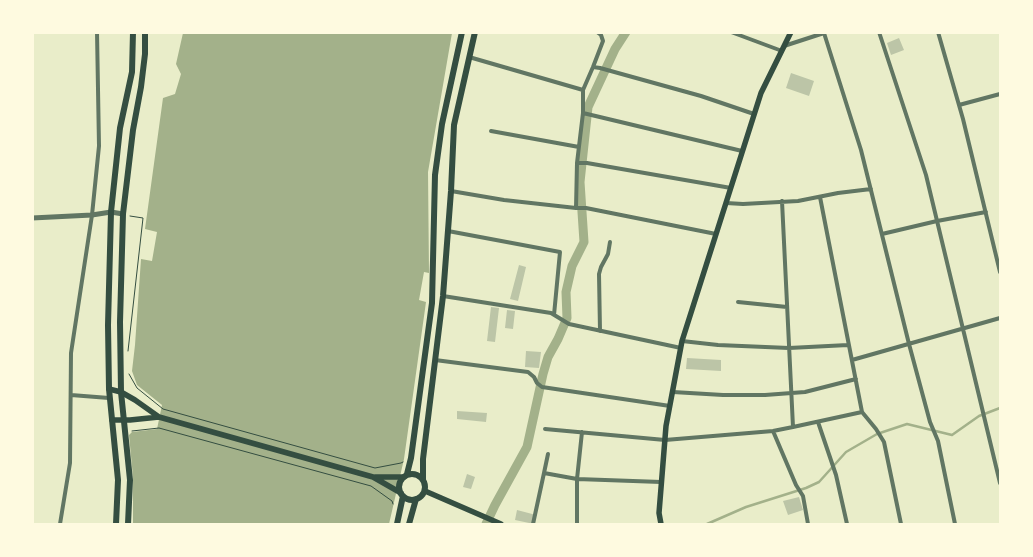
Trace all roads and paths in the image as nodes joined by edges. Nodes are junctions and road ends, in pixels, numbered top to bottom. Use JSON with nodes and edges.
{"nodes":[{"id":1,"x":97,"y":32,"type":"edge"},
{"id":2,"x":133,"y":32,"type":"edge"},
{"id":3,"x":145,"y":32,"type":"edge"},
{"id":4,"x":462,"y":32,"type":"edge"},
{"id":5,"x":475,"y":32,"type":"edge"},
{"id":6,"x":597,"y":32,"type":"edge"},
{"id":7,"x":731,"y":32,"type":"edge"},
{"id":8,"x":791,"y":32,"type":"edge"},
{"id":9,"x":879,"y":32,"type":"edge"},
{"id":10,"x":938,"y":32,"type":"edge"},
{"id":11,"x":825,"y":33,"type":"edge"},
{"id":12,"x":783,"y":49,"type":"junction"},
{"id":13,"x":469,"y":57,"type":"junction"},
{"id":14,"x":593,"y":67,"type":"junction"},
{"id":15,"x":583,"y":90,"type":"junction"},
{"id":16,"x":1000,"y":94,"type":"edge"},
{"id":17,"x":959,"y":105,"type":"junction"},
{"id":18,"x":583,"y":113,"type":"junction"},
{"id":19,"x":754,"y":114,"type":"junction"},
{"id":20,"x":490,"y":131,"type":"dead end"},
{"id":21,"x":579,"y":147,"type":"junction"},
{"id":22,"x":742,"y":152,"type":"junction"},
{"id":23,"x":577,"y":163,"type":"junction"},
{"id":24,"x":731,"y":188,"type":"junction"},
{"id":25,"x":871,"y":189,"type":"junction"},
{"id":26,"x":451,"y":191,"type":"junction"},
{"id":27,"x":820,"y":197,"type":"junction"},
{"id":28,"x":782,"y":201,"type":"junction"},
{"id":29,"x":726,"y":203,"type":"junction"},
{"id":30,"x":576,"y":208,"type":"junction"},
{"id":31,"x":111,"y":212,"type":"junction"},
{"id":32,"x":986,"y":212,"type":"junction"},
{"id":33,"x":92,"y":214,"type":"junction"},
{"id":34,"x":126,"y":215,"type":"junction"},
{"id":35,"x":32,"y":218,"type":"edge"},
{"id":36,"x":937,"y":222,"type":"junction"},
{"id":37,"x":448,"y":231,"type":"junction"},
{"id":38,"x":716,"y":234,"type":"junction"},
{"id":39,"x":882,"y":234,"type":"junction"},
{"id":40,"x":610,"y":242,"type":"dead end"},
{"id":41,"x":1000,"y":272,"type":"edge"},
{"id":42,"x":443,"y":296,"type":"junction"},
{"id":43,"x":738,"y":302,"type":"dead end"},
{"id":44,"x":787,"y":307,"type":"junction"},
{"id":45,"x":554,"y":315,"type":"junction"},
{"id":46,"x":1000,"y":318,"type":"edge"},
{"id":47,"x":963,"y":328,"type":"junction"},
{"id":48,"x":600,"y":330,"type":"junction"},
{"id":49,"x":682,"y":341,"type":"junction"},
{"id":50,"x":909,"y":344,"type":"junction"},
{"id":51,"x":848,"y":346,"type":"junction"},
{"id":52,"x":681,"y":348,"type":"junction"},
{"id":53,"x":789,"y":348,"type":"junction"},
{"id":54,"x":128,"y":351,"type":"dead end"},
{"id":55,"x":435,"y":360,"type":"junction"},
{"id":56,"x":852,"y":360,"type":"junction"},
{"id":57,"x":126,"y":370,"type":"dead end"},
{"id":58,"x":856,"y":379,"type":"junction"},
{"id":59,"x":109,"y":389,"type":"junction"},
{"id":60,"x":121,"y":392,"type":"junction"},
{"id":61,"x":673,"y":392,"type":"junction"},
{"id":62,"x":792,"y":393,"type":"junction"},
{"id":63,"x":71,"y":395,"type":"junction"},
{"id":64,"x":109,"y":398,"type":"junction"},
{"id":65,"x":670,"y":406,"type":"junction"},
{"id":66,"x":862,"y":412,"type":"junction"},
{"id":67,"x":160,"y":417,"type":"junction"},
{"id":68,"x":112,"y":420,"type":"junction"},
{"id":69,"x":126,"y":420,"type":"junction"},
{"id":70,"x":818,"y":422,"type":"junction"},
{"id":71,"x":793,"y":427,"type":"junction"},
{"id":72,"x":545,"y":429,"type":"dead end"},
{"id":73,"x":128,"y":431,"type":"dead end"},
{"id":74,"x":773,"y":431,"type":"junction"},
{"id":75,"x":582,"y":432,"type":"junction"},
{"id":76,"x":665,"y":440,"type":"junction"},
{"id":77,"x":548,"y":454,"type":"dead end"},
{"id":78,"x":401,"y":463,"type":"dead end"},
{"id":79,"x":544,"y":473,"type":"junction"},
{"id":80,"x":406,"y":476,"type":"junction"},
{"id":81,"x":373,"y":477,"type":"junction"},
{"id":82,"x":423,"y":479,"type":"junction"},
{"id":83,"x":577,"y":479,"type":"junction"},
{"id":84,"x":661,"y":482,"type":"junction"},
{"id":85,"x":1000,"y":483,"type":"edge"},
{"id":86,"x":425,"y":491,"type":"junction"},
{"id":87,"x":402,"y":494,"type":"junction"},
{"id":88,"x":416,"y":499,"type":"junction"},
{"id":89,"x":392,"y":501,"type":"dead end"},
{"id":90,"x":499,"y":523,"type":"edge"},
{"id":91,"x":60,"y":524,"type":"edge"},
{"id":92,"x":116,"y":524,"type":"edge"},
{"id":93,"x":128,"y":524,"type":"edge"},
{"id":94,"x":397,"y":524,"type":"edge"},
{"id":95,"x":409,"y":524,"type":"edge"},
{"id":96,"x":533,"y":524,"type":"edge"},
{"id":97,"x":577,"y":524,"type":"edge"},
{"id":98,"x":661,"y":524,"type":"edge"},
{"id":99,"x":808,"y":524,"type":"edge"},
{"id":100,"x":846,"y":524,"type":"edge"},
{"id":101,"x":901,"y":524,"type":"edge"},
{"id":102,"x":955,"y":524,"type":"edge"}],
"edges":[{"from":1,"to":33,"type":"street"},
{"from":2,"to":31,"type":"main road"},
{"from":3,"to":34,"type":"main road"},
{"from":4,"to":80,"type":"main road"},
{"from":5,"to":13,"type":"main road"},
{"from":6,"to":14,"type":"street"},
{"from":7,"to":12,"type":"street"},
{"from":8,"to":12,"type":"main road"},
{"from":9,"to":36,"type":"street"},
{"from":10,"to":17,"type":"street"},
{"from":11,"to":12,"type":"street"},
{"from":11,"to":25,"type":"street"},
{"from":12,"to":19,"type":"main road"},
{"from":13,"to":15,"type":"street"},
{"from":13,"to":26,"type":"main road"},
{"from":14,"to":15,"type":"street"},
{"from":14,"to":19,"type":"street"},
{"from":15,"to":18,"type":"street"},
{"from":16,"to":17,"type":"street"},
{"from":17,"to":32,"type":"street"},
{"from":18,"to":21,"type":"street"},
{"from":18,"to":22,"type":"street"},
{"from":19,"to":22,"type":"main road"},
{"from":20,"to":21,"type":"street"},
{"from":21,"to":23,"type":"street"},
{"from":22,"to":24,"type":"main road"},
{"from":23,"to":24,"type":"street"},
{"from":23,"to":30,"type":"street"},
{"from":24,"to":29,"type":"main road"},
{"from":25,"to":27,"type":"street"},
{"from":25,"to":39,"type":"street"},
{"from":26,"to":30,"type":"street"},
{"from":26,"to":37,"type":"main road"},
{"from":27,"to":28,"type":"street"},
{"from":27,"to":51,"type":"street"},
{"from":28,"to":29,"type":"street"},
{"from":28,"to":44,"type":"street"},
{"from":29,"to":38,"type":"main road"},
{"from":30,"to":38,"type":"street"},
{"from":31,"to":33,"type":"street"},
{"from":31,"to":34,"type":"street"},
{"from":31,"to":59,"type":"main road"},
{"from":32,"to":36,"type":"street"},
{"from":32,"to":41,"type":"street"},
{"from":33,"to":35,"type":"street"},
{"from":33,"to":63,"type":"street"},
{"from":34,"to":54,"type":"path"},
{"from":34,"to":60,"type":"main road"},
{"from":36,"to":39,"type":"street"},
{"from":36,"to":47,"type":"street"},
{"from":37,"to":42,"type":"main road"},
{"from":37,"to":45,"type":"street"},
{"from":38,"to":49,"type":"main road"},
{"from":39,"to":50,"type":"street"},
{"from":40,"to":48,"type":"street"},
{"from":42,"to":45,"type":"street"},
{"from":42,"to":55,"type":"main road"},
{"from":43,"to":44,"type":"street"},
{"from":44,"to":53,"type":"street"},
{"from":45,"to":48,"type":"street"},
{"from":46,"to":47,"type":"street"},
{"from":47,"to":50,"type":"street"},
{"from":47,"to":85,"type":"street"},
{"from":48,"to":52,"type":"street"},
{"from":49,"to":52,"type":"main road"},
{"from":49,"to":53,"type":"street"},
{"from":50,"to":56,"type":"street"},
{"from":50,"to":102,"type":"street"},
{"from":51,"to":53,"type":"street"},
{"from":51,"to":56,"type":"street"},
{"from":52,"to":61,"type":"main road"},
{"from":53,"to":62,"type":"street"},
{"from":55,"to":65,"type":"street"},
{"from":55,"to":82,"type":"main road"},
{"from":56,"to":58,"type":"street"},
{"from":57,"to":78,"type":"path"},
{"from":58,"to":62,"type":"street"},
{"from":58,"to":66,"type":"street"},
{"from":59,"to":60,"type":"main road"},
{"from":59,"to":64,"type":"main road"},
{"from":60,"to":67,"type":"main road"},
{"from":60,"to":69,"type":"main road"},
{"from":61,"to":62,"type":"street"},
{"from":61,"to":65,"type":"main road"},
{"from":62,"to":71,"type":"street"},
{"from":63,"to":64,"type":"street"},
{"from":63,"to":91,"type":"street"},
{"from":64,"to":68,"type":"main road"},
{"from":65,"to":76,"type":"main road"},
{"from":66,"to":70,"type":"street"},
{"from":66,"to":101,"type":"street"},
{"from":67,"to":69,"type":"main road"},
{"from":67,"to":81,"type":"main road"},
{"from":68,"to":69,"type":"main road"},
{"from":68,"to":92,"type":"main road"},
{"from":69,"to":93,"type":"main road"},
{"from":70,"to":71,"type":"street"},
{"from":70,"to":100,"type":"street"},
{"from":71,"to":74,"type":"street"},
{"from":72,"to":75,"type":"street"},
{"from":73,"to":89,"type":"path"},
{"from":74,"to":76,"type":"street"},
{"from":74,"to":99,"type":"street"},
{"from":75,"to":76,"type":"street"},
{"from":75,"to":83,"type":"street"},
{"from":76,"to":84,"type":"main road"},
{"from":77,"to":79,"type":"street"},
{"from":79,"to":83,"type":"street"},
{"from":79,"to":96,"type":"street"},
{"from":80,"to":81,"type":"main road"},
{"from":80,"to":82,"type":"main road"},
{"from":80,"to":87,"type":"main road"},
{"from":81,"to":87,"type":"main road"},
{"from":82,"to":86,"type":"main road"},
{"from":83,"to":84,"type":"street"},
{"from":83,"to":97,"type":"street"},
{"from":84,"to":98,"type":"main road"},
{"from":86,"to":88,"type":"main road"},
{"from":86,"to":90,"type":"main road"},
{"from":87,"to":88,"type":"main road"},
{"from":87,"to":94,"type":"main road"},
{"from":88,"to":95,"type":"main road"}]}
